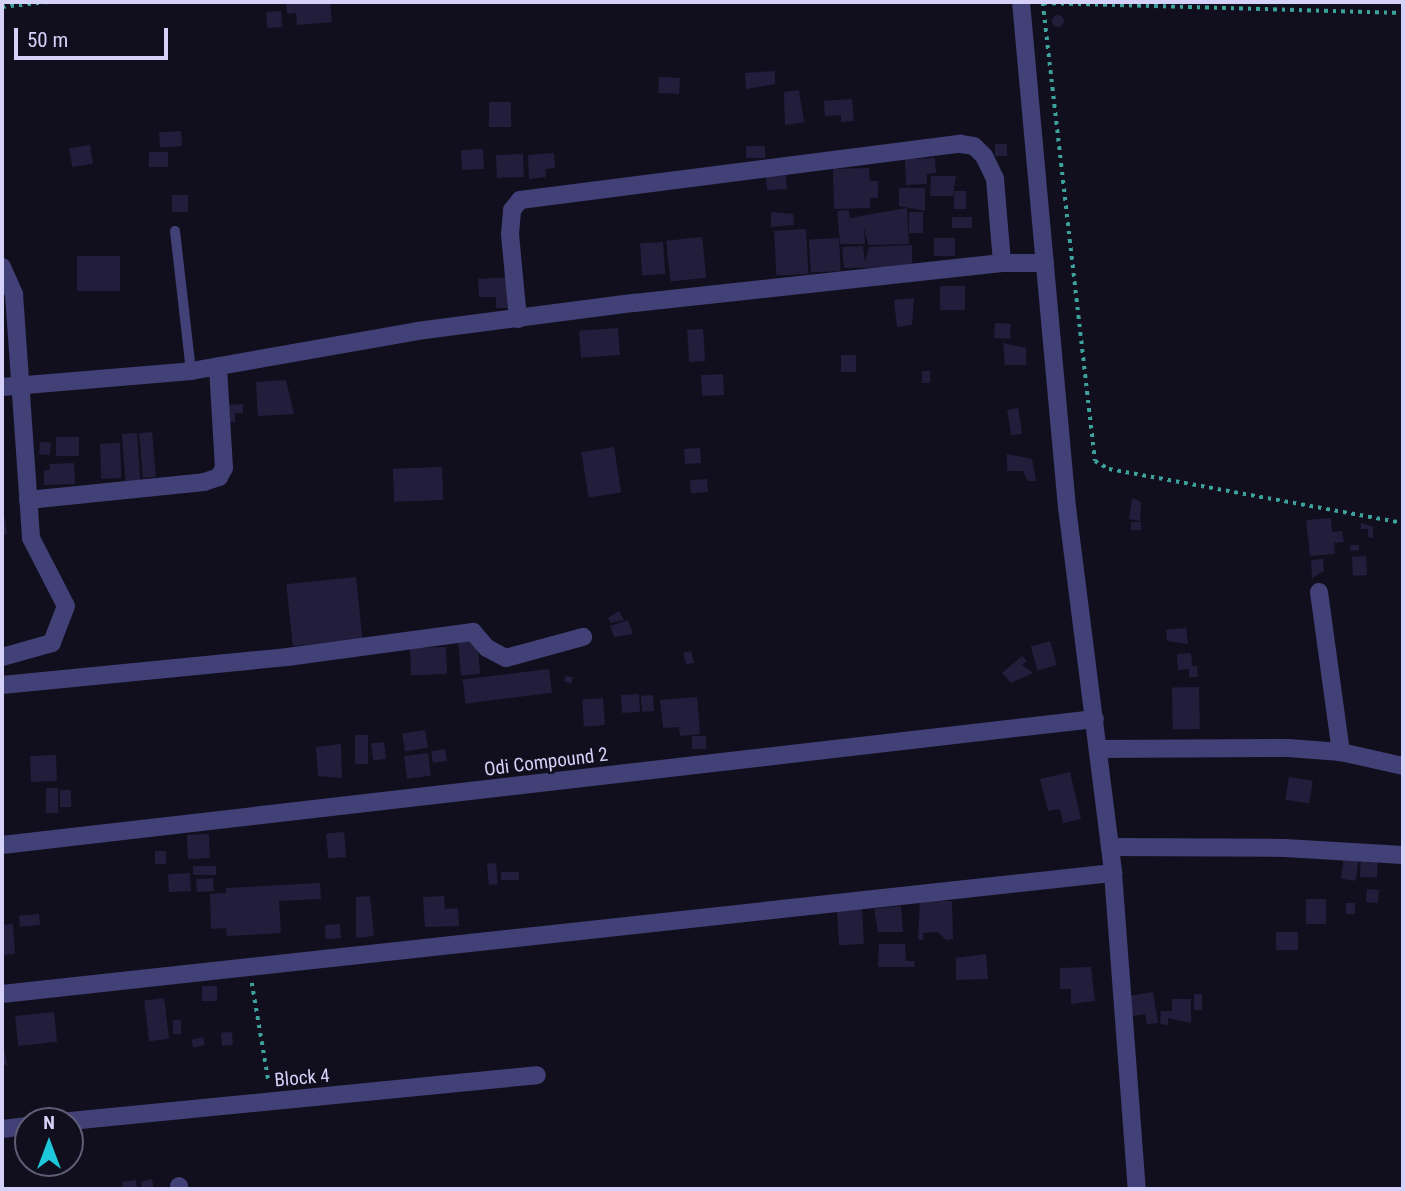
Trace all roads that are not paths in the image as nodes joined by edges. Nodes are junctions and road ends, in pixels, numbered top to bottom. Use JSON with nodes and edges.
{"nodes":[{"id":1,"x":1021,"y":2,"type":"edge"},
{"id":2,"x":175,"y":232,"type":"dead end"},
{"id":3,"x":1002,"y":263,"type":"junction"},
{"id":4,"x":1045,"y":263,"type":"junction"},
{"id":5,"x":2,"y":267,"type":"edge"},
{"id":6,"x":518,"y":319,"type":"junction"},
{"id":7,"x":218,"y":366,"type":"junction"},
{"id":8,"x":191,"y":371,"type":"junction"},
{"id":9,"x":22,"y":386,"type":"junction"},
{"id":10,"x":2,"y":387,"type":"edge"},
{"id":11,"x":28,"y":500,"type":"junction"},
{"id":12,"x":1320,"y":592,"type":"dead end"},
{"id":13,"x":583,"y":637,"type":"dead end"},
{"id":14,"x":2,"y":657,"type":"edge"},
{"id":15,"x":2,"y":685,"type":"edge"},
{"id":16,"x":1095,"y":719,"type":"junction"},
{"id":17,"x":1098,"y":749,"type":"junction"},
{"id":18,"x":1341,"y":751,"type":"junction"},
{"id":19,"x":1403,"y":766,"type":"edge"},
{"id":20,"x":2,"y":845,"type":"edge"},
{"id":21,"x":1110,"y":847,"type":"junction"},
{"id":22,"x":1403,"y":855,"type":"edge"},
{"id":23,"x":1113,"y":873,"type":"junction"},
{"id":24,"x":2,"y":994,"type":"edge"},
{"id":25,"x":537,"y":1075,"type":"dead end"},
{"id":26,"x":84,"y":1120,"type":"edge"},
{"id":27,"x":1137,"y":1189,"type":"edge"}],
"edges":[{"from":1,"to":4,"type":"street"},
{"from":2,"to":8,"type":"lane"},
{"from":3,"to":4,"type":"street"},
{"from":3,"to":6,"type":"street"},
{"from":3,"to":6,"type":"street"},
{"from":4,"to":16,"type":"street"},
{"from":5,"to":9,"type":"street"},
{"from":6,"to":7,"type":"street"},
{"from":7,"to":8,"type":"street"},
{"from":7,"to":11,"type":"street"},
{"from":8,"to":9,"type":"street"},
{"from":9,"to":10,"type":"street"},
{"from":9,"to":11,"type":"street"},
{"from":11,"to":14,"type":"street"},
{"from":12,"to":18,"type":"street"},
{"from":13,"to":15,"type":"street"},
{"from":16,"to":17,"type":"street"},
{"from":16,"to":20,"type":"street","name":"Odi Compound 2"},
{"from":17,"to":18,"type":"street"},
{"from":17,"to":21,"type":"street"},
{"from":18,"to":19,"type":"street"},
{"from":21,"to":22,"type":"street"},
{"from":21,"to":23,"type":"street"},
{"from":23,"to":24,"type":"street"},
{"from":23,"to":27,"type":"street"},
{"from":25,"to":26,"type":"street","name":"Block 4"}]}
